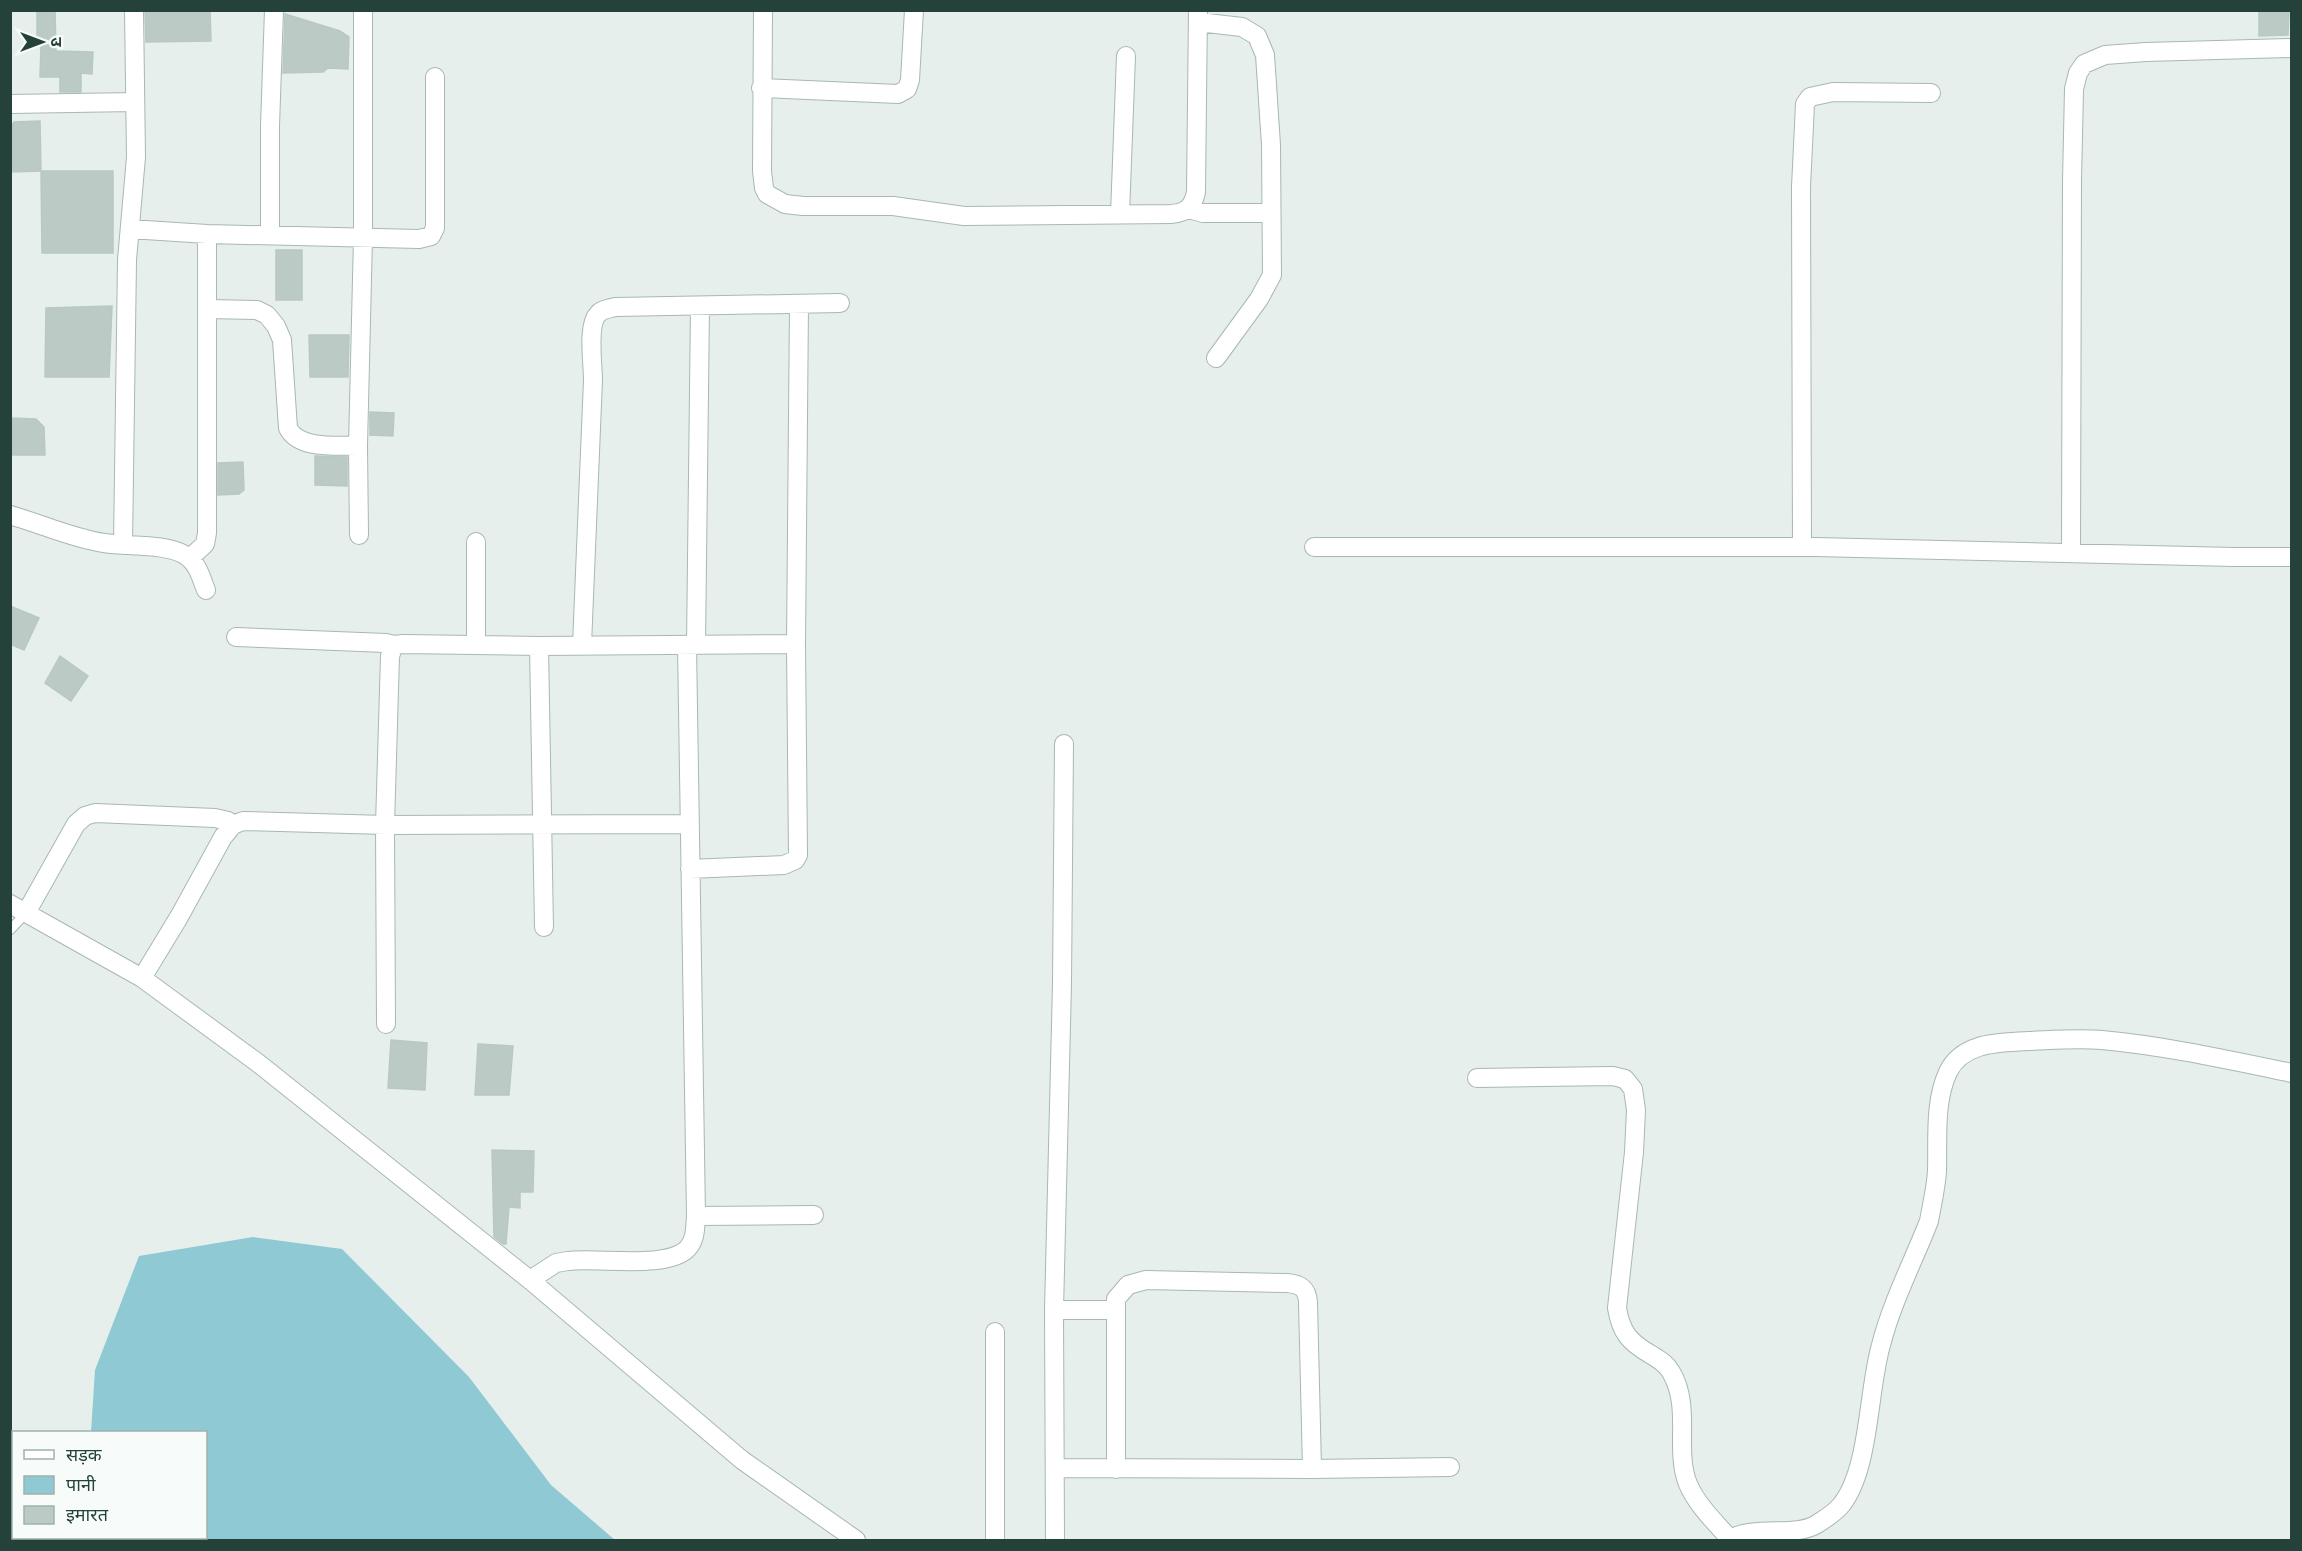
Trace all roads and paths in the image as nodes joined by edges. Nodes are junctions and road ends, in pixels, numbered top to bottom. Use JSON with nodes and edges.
{"nodes":[{"id":1,"x":134,"y":10,"type":"edge"},
{"id":2,"x":274,"y":10,"type":"edge"},
{"id":3,"x":363,"y":10,"type":"edge"},
{"id":4,"x":763,"y":10,"type":"edge"},
{"id":5,"x":914,"y":10,"type":"edge"},
{"id":6,"x":1198,"y":16,"type":"edge"},
{"id":7,"x":2292,"y":48,"type":"edge"},
{"id":8,"x":1126,"y":56,"type":"dead end"},
{"id":9,"x":435,"y":77,"type":"dead end"},
{"id":10,"x":761,"y":88,"type":"junction"},
{"id":11,"x":1931,"y":93,"type":"dead end"},
{"id":12,"x":134,"y":102,"type":"junction"},
{"id":13,"x":10,"y":104,"type":"edge"},
{"id":14,"x":1189,"y":209,"type":"junction"},
{"id":15,"x":1271,"y":213,"type":"junction"},
{"id":16,"x":1120,"y":214,"type":"junction"},
{"id":17,"x":130,"y":229,"type":"junction"},
{"id":18,"x":207,"y":234,"type":"junction"},
{"id":19,"x":270,"y":234,"type":"junction"},
{"id":20,"x":363,"y":237,"type":"junction"},
{"id":21,"x":840,"y":303,"type":"dead end"},
{"id":22,"x":799,"y":304,"type":"junction"},
{"id":23,"x":700,"y":306,"type":"junction"},
{"id":24,"x":207,"y":309,"type":"junction"},
{"id":25,"x":1216,"y":358,"type":"dead end"},
{"id":26,"x":358,"y":446,"type":"junction"},
{"id":27,"x":10,"y":515,"type":"edge"},
{"id":28,"x":359,"y":535,"type":"dead end"},
{"id":29,"x":476,"y":542,"type":"dead end"},
{"id":30,"x":123,"y":545,"type":"junction"},
{"id":31,"x":1314,"y":547,"type":"dead end"},
{"id":32,"x":1802,"y":547,"type":"junction"},
{"id":33,"x":2071,"y":552,"type":"junction"},
{"id":34,"x":2292,"y":557,"type":"edge"},
{"id":35,"x":190,"y":558,"type":"junction"},
{"id":36,"x":206,"y":590,"type":"dead end"},
{"id":37,"x":236,"y":637,"type":"dead end"},
{"id":38,"x":796,"y":644,"type":"junction"},
{"id":39,"x":394,"y":645,"type":"junction"},
{"id":40,"x":476,"y":645,"type":"junction"},
{"id":41,"x":582,"y":645,"type":"junction"},
{"id":42,"x":692,"y":645,"type":"junction"},
{"id":43,"x":539,"y":646,"type":"junction"},
{"id":44,"x":1064,"y":744,"type":"dead end"},
{"id":45,"x":689,"y":824,"type":"junction"},
{"id":46,"x":233,"y":825,"type":"junction"},
{"id":47,"x":385,"y":825,"type":"junction"},
{"id":48,"x":542,"y":826,"type":"junction"},
{"id":49,"x":690,"y":869,"type":"junction"},
{"id":50,"x":18,"y":908,"type":"edge"},
{"id":51,"x":544,"y":927,"type":"dead end"},
{"id":52,"x":10,"y":930,"type":"edge"},
{"id":53,"x":142,"y":978,"type":"junction"},
{"id":54,"x":386,"y":1024,"type":"dead end"},
{"id":55,"x":2292,"y":1073,"type":"edge"},
{"id":56,"x":1477,"y":1078,"type":"dead end"},
{"id":57,"x":814,"y":1215,"type":"dead end"},
{"id":58,"x":696,"y":1216,"type":"junction"},
{"id":59,"x":530,"y":1280,"type":"junction"},
{"id":60,"x":1054,"y":1310,"type":"junction"},
{"id":61,"x":1114,"y":1310,"type":"junction"},
{"id":62,"x":996,"y":1332,"type":"dead end"},
{"id":63,"x":1450,"y":1467,"type":"dead end"},
{"id":64,"x":1054,"y":1468,"type":"junction"},
{"id":65,"x":1116,"y":1469,"type":"junction"},
{"id":66,"x":1312,"y":1469,"type":"junction"},
{"id":67,"x":856,"y":1540,"type":"edge"},
{"id":68,"x":995,"y":1540,"type":"edge"},
{"id":69,"x":1055,"y":1540,"type":"edge"},
{"id":70,"x":1729,"y":1540,"type":"edge"}],
"edges":[{"from":1,"to":12,"type":"street"},
{"from":2,"to":19,"type":"street"},
{"from":3,"to":20,"type":"street"},
{"from":4,"to":10,"type":"street"},
{"from":5,"to":10,"type":"street"},
{"from":6,"to":14,"type":"street"},
{"from":6,"to":15,"type":"street"},
{"from":7,"to":33,"type":"street"},
{"from":8,"to":16,"type":"street"},
{"from":9,"to":20,"type":"street"},
{"from":10,"to":16,"type":"street"},
{"from":11,"to":32,"type":"street"},
{"from":12,"to":13,"type":"street"},
{"from":12,"to":17,"type":"street"},
{"from":14,"to":15,"type":"street"},
{"from":14,"to":16,"type":"street"},
{"from":15,"to":25,"type":"street"},
{"from":17,"to":18,"type":"street"},
{"from":17,"to":30,"type":"street"},
{"from":18,"to":19,"type":"street"},
{"from":18,"to":24,"type":"street"},
{"from":19,"to":20,"type":"street"},
{"from":20,"to":26,"type":"street"},
{"from":21,"to":22,"type":"street"},
{"from":22,"to":23,"type":"street"},
{"from":22,"to":38,"type":"street"},
{"from":23,"to":41,"type":"street"},
{"from":23,"to":42,"type":"street"},
{"from":24,"to":26,"type":"street"},
{"from":24,"to":35,"type":"street"},
{"from":26,"to":28,"type":"street"},
{"from":27,"to":30,"type":"street"},
{"from":29,"to":40,"type":"street"},
{"from":30,"to":35,"type":"street"},
{"from":31,"to":32,"type":"street"},
{"from":32,"to":33,"type":"street"},
{"from":33,"to":34,"type":"street"},
{"from":35,"to":36,"type":"street"},
{"from":37,"to":39,"type":"street"},
{"from":38,"to":42,"type":"street"},
{"from":38,"to":49,"type":"street"},
{"from":39,"to":40,"type":"street"},
{"from":39,"to":47,"type":"street"},
{"from":40,"to":43,"type":"street"},
{"from":41,"to":42,"type":"street"},
{"from":41,"to":43,"type":"street"},
{"from":42,"to":45,"type":"street"},
{"from":43,"to":48,"type":"street"},
{"from":44,"to":60,"type":"street"},
{"from":45,"to":48,"type":"street"},
{"from":45,"to":49,"type":"street"},
{"from":46,"to":47,"type":"street"},
{"from":46,"to":50,"type":"street"},
{"from":46,"to":53,"type":"street"},
{"from":47,"to":48,"type":"street"},
{"from":47,"to":54,"type":"street"},
{"from":48,"to":51,"type":"street"},
{"from":49,"to":58,"type":"street"},
{"from":50,"to":52,"type":"lane"},
{"from":50,"to":53,"type":"street"},
{"from":53,"to":59,"type":"street"},
{"from":55,"to":70,"type":"street"},
{"from":56,"to":70,"type":"street"},
{"from":57,"to":58,"type":"street"},
{"from":58,"to":59,"type":"street"},
{"from":59,"to":67,"type":"street"},
{"from":60,"to":61,"type":"street"},
{"from":60,"to":64,"type":"street"},
{"from":61,"to":65,"type":"street"},
{"from":61,"to":66,"type":"street"},
{"from":62,"to":68,"type":"street"},
{"from":63,"to":66,"type":"street"},
{"from":64,"to":65,"type":"street"},
{"from":64,"to":69,"type":"street"},
{"from":65,"to":66,"type":"street"}]}
